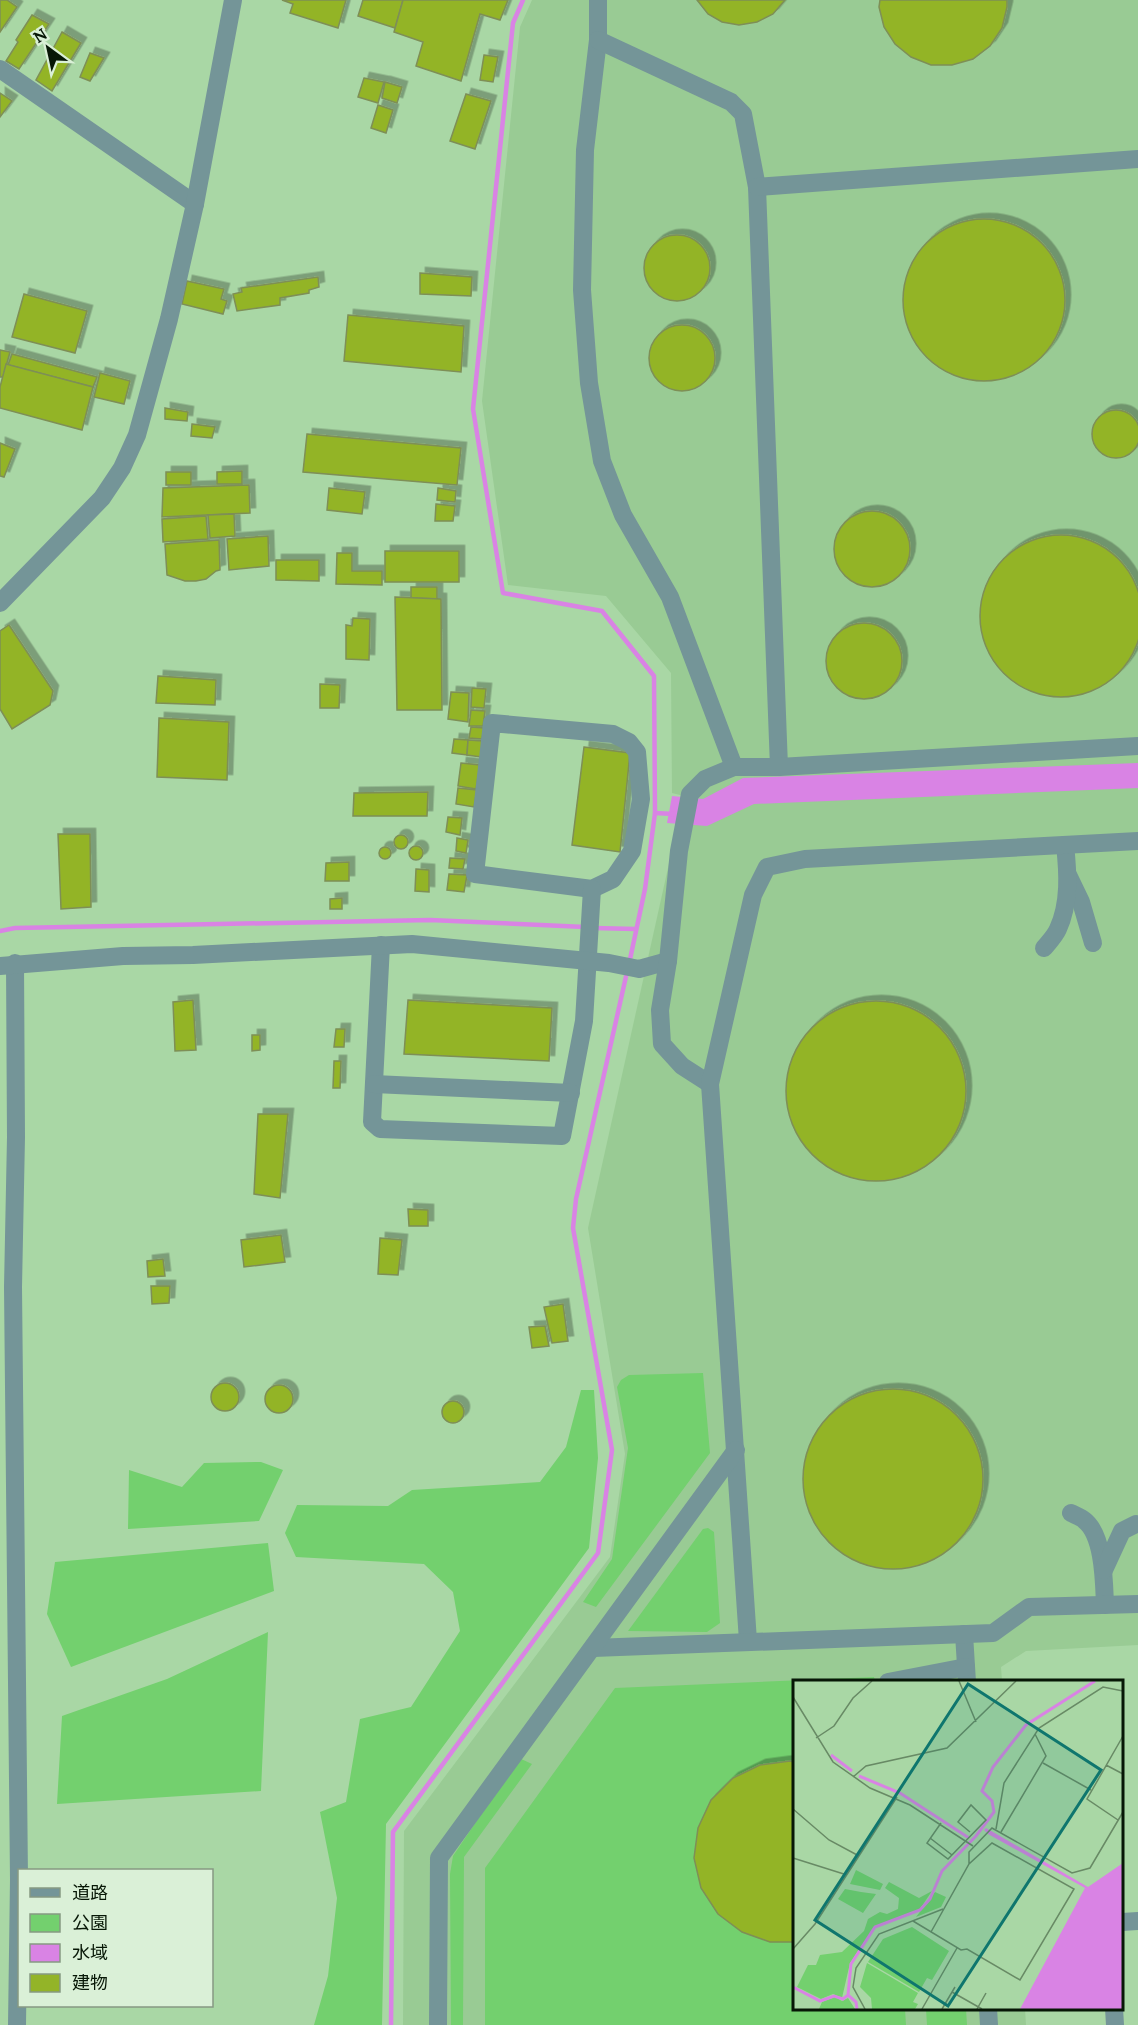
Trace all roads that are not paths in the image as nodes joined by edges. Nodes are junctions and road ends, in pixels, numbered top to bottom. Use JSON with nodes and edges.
{"nodes":[{"id":1,"x":233,"y":0,"type":"edge"},
{"id":2,"x":598,"y":0,"type":"edge"},
{"id":3,"x":598,"y":40,"type":"junction"},
{"id":4,"x":0,"y":69,"type":"edge"},
{"id":5,"x":1138,"y":159,"type":"edge"},
{"id":6,"x":757,"y":187,"type":"junction"},
{"id":7,"x":195,"y":204,"type":"junction"},
{"id":8,"x":0,"y":603,"type":"edge"},
{"id":9,"x":1138,"y":746,"type":"edge"},
{"id":10,"x":734,"y":767,"type":"junction"},
{"id":11,"x":779,"y":767,"type":"junction"},
{"id":12,"x":1138,"y":841,"type":"edge"},
{"id":13,"x":1065,"y":845,"type":"junction"},
{"id":14,"x":1068,"y":875,"type":"junction"},
{"id":15,"x":592,"y":889,"type":"junction"},
{"id":16,"x":1093,"y":943,"type":"dead end"},
{"id":17,"x":381,"y":945,"type":"junction"},
{"id":18,"x":1044,"y":948,"type":"dead end"},
{"id":19,"x":588,"y":961,"type":"junction"},
{"id":20,"x":668,"y":961,"type":"junction"},
{"id":21,"x":7,"y":964,"type":"edge"},
{"id":22,"x":374,"y":1084,"type":"junction"},
{"id":23,"x":710,"y":1084,"type":"junction"},
{"id":24,"x":571,"y":1094,"type":"junction"},
{"id":25,"x":736,"y":1450,"type":"junction"},
{"id":26,"x":8,"y":1467,"type":"edge"},
{"id":27,"x":1071,"y":1513,"type":"dead end"},
{"id":28,"x":1136,"y":1524,"type":"dead end"},
{"id":29,"x":1104,"y":1570,"type":"junction"},
{"id":30,"x":1138,"y":1604,"type":"edge"},
{"id":31,"x":1105,"y":1605,"type":"junction"},
{"id":32,"x":8,"y":1628,"type":"edge"},
{"id":33,"x":964,"y":1634,"type":"junction"},
{"id":34,"x":748,"y":1641,"type":"junction"},
{"id":35,"x":593,"y":1648,"type":"junction"},
{"id":36,"x":967,"y":1674,"type":"edge"},
{"id":37,"x":908,"y":1680,"type":"edge"},
{"id":38,"x":19,"y":1869,"type":"edge"},
{"id":39,"x":1138,"y":1921,"type":"edge"},
{"id":40,"x":1123,"y":1923,"type":"edge"},
{"id":41,"x":18,"y":1952,"type":"edge"},
{"id":42,"x":988,"y":2010,"type":"edge"},
{"id":43,"x":1114,"y":2010,"type":"edge"},
{"id":44,"x":17,"y":2025,"type":"edge"},
{"id":45,"x":438,"y":2025,"type":"edge"},
{"id":46,"x":989,"y":2025,"type":"edge"},
{"id":47,"x":1115,"y":2025,"type":"edge"}],
"edges":[{"from":1,"to":7,"type":"street"},
{"from":2,"to":3,"type":"street"},
{"from":3,"to":6,"type":"street"},
{"from":3,"to":10,"type":"street"},
{"from":4,"to":7,"type":"street"},
{"from":5,"to":6,"type":"street"},
{"from":6,"to":11,"type":"street"},
{"from":7,"to":8,"type":"street"},
{"from":9,"to":11,"type":"street"},
{"from":10,"to":11,"type":"street"},
{"from":10,"to":20,"type":"street"},
{"from":12,"to":13,"type":"street"},
{"from":13,"to":14,"type":"street"},
{"from":13,"to":23,"type":"street"},
{"from":14,"to":16,"type":"street"},
{"from":14,"to":18,"type":"street"},
{"from":15,"to":15,"type":"street"},
{"from":15,"to":19,"type":"street"},
{"from":17,"to":19,"type":"street"},
{"from":17,"to":21,"type":"street"},
{"from":17,"to":22,"type":"street"},
{"from":19,"to":20,"type":"street"},
{"from":19,"to":24,"type":"street"},
{"from":20,"to":23,"type":"street"},
{"from":21,"to":26,"type":"street"},
{"from":22,"to":24,"type":"street"},
{"from":22,"to":24,"type":"street"},
{"from":23,"to":25,"type":"street"},
{"from":25,"to":34,"type":"street"},
{"from":25,"to":35,"type":"street"},
{"from":26,"to":32,"type":"street"},
{"from":27,"to":29,"type":"street"},
{"from":28,"to":29,"type":"street"},
{"from":29,"to":31,"type":"street"},
{"from":30,"to":31,"type":"street"},
{"from":31,"to":33,"type":"street"},
{"from":32,"to":38,"type":"street"},
{"from":33,"to":34,"type":"street"},
{"from":33,"to":36,"type":"street"},
{"from":34,"to":35,"type":"street"},
{"from":35,"to":45,"type":"street"},
{"from":36,"to":37,"type":"street"},
{"from":39,"to":40,"type":"street"},
{"from":41,"to":44,"type":"street"},
{"from":42,"to":46,"type":"street"},
{"from":43,"to":47,"type":"street"}]}
